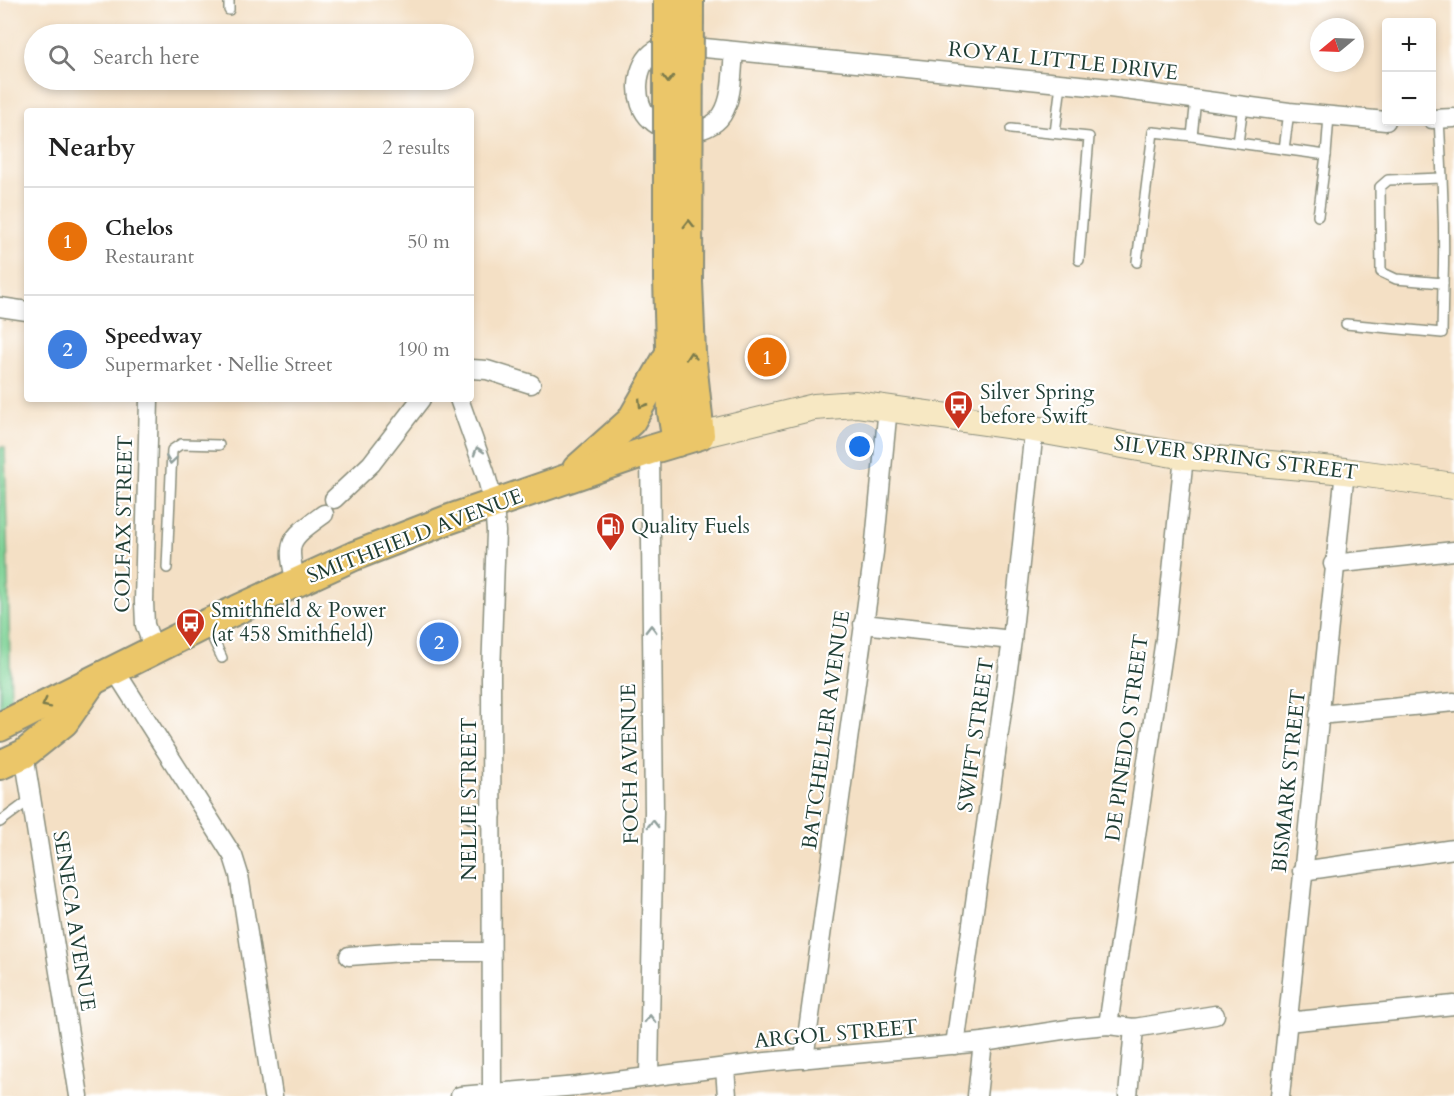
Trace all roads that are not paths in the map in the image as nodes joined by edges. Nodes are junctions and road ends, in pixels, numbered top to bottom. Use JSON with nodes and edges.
{"nodes":[{"id":1,"x":668,"y":0,"type":"edge"},
{"id":2,"x":689,"y":0,"type":"edge"},
{"id":3,"x":734,"y":51,"type":"junction"},
{"id":4,"x":1060,"y":84,"type":"junction"},
{"id":5,"x":1196,"y":99,"type":"junction"},
{"id":6,"x":1243,"y":105,"type":"junction"},
{"id":7,"x":1289,"y":112,"type":"junction"},
{"id":8,"x":1329,"y":116,"type":"junction"},
{"id":9,"x":1442,"y":118,"type":"edge"},
{"id":10,"x":1382,"y":121,"type":"edge"},
{"id":11,"x":1011,"y":129,"type":"dead end"},
{"id":12,"x":1055,"y":133,"type":"junction"},
{"id":13,"x":1192,"y":136,"type":"junction"},
{"id":14,"x":1238,"y":143,"type":"junction"},
{"id":15,"x":1284,"y":149,"type":"junction"},
{"id":16,"x":1326,"y":155,"type":"junction"},
{"id":17,"x":1442,"y":178,"type":"junction"},
{"id":18,"x":1318,"y":216,"type":"dead end"},
{"id":19,"x":1079,"y":260,"type":"dead end"},
{"id":20,"x":1137,"y":262,"type":"dead end"},
{"id":21,"x":678,"y":281,"type":"junction"},
{"id":22,"x":1443,"y":283,"type":"junction"},
{"id":23,"x":0,"y":306,"type":"edge"},
{"id":24,"x":24,"y":310,"type":"edge"},
{"id":25,"x":1346,"y":324,"type":"dead end"},
{"id":26,"x":670,"y":353,"type":"junction"},
{"id":27,"x":474,"y":369,"type":"edge"},
{"id":28,"x":531,"y":384,"type":"dead end"},
{"id":29,"x":149,"y":402,"type":"edge"},
{"id":30,"x":420,"y":402,"type":"edge"},
{"id":31,"x":460,"y":402,"type":"edge"},
{"id":32,"x":888,"y":407,"type":"junction"},
{"id":33,"x":1034,"y":429,"type":"junction"},
{"id":34,"x":676,"y":442,"type":"junction"},
{"id":35,"x":219,"y":445,"type":"dead end"},
{"id":36,"x":1184,"y":456,"type":"junction"},
{"id":37,"x":1345,"y":471,"type":"junction"},
{"id":38,"x":564,"y":480,"type":"junction"},
{"id":39,"x":1454,"y":486,"type":"edge"},
{"id":40,"x":494,"y":504,"type":"junction"},
{"id":41,"x":1454,"y":551,"type":"edge"},
{"id":42,"x":1334,"y":564,"type":"junction"},
{"id":43,"x":168,"y":568,"type":"dead end"},
{"id":44,"x":296,"y":582,"type":"junction"},
{"id":45,"x":206,"y":624,"type":"junction"},
{"id":46,"x":863,"y":624,"type":"junction"},
{"id":47,"x":1012,"y":640,"type":"junction"},
{"id":48,"x":154,"y":649,"type":"junction"},
{"id":49,"x":222,"y":658,"type":"dead end"},
{"id":50,"x":103,"y":675,"type":"junction"},
{"id":51,"x":1454,"y":702,"type":"edge"},
{"id":52,"x":1319,"y":715,"type":"junction"},
{"id":53,"x":0,"y":727,"type":"edge"},
{"id":54,"x":12,"y":759,"type":"edge"},
{"id":55,"x":31,"y":799,"type":"junction"},
{"id":56,"x":472,"y":814,"type":"dead end"},
{"id":57,"x":492,"y":814,"type":"junction"},
{"id":58,"x":0,"y":822,"type":"edge"},
{"id":59,"x":1454,"y":849,"type":"edge"},
{"id":60,"x":1302,"y":871,"type":"junction"},
{"id":61,"x":491,"y":952,"type":"junction"},
{"id":62,"x":349,"y":956,"type":"dead end"},
{"id":63,"x":1454,"y":1005,"type":"edge"},
{"id":64,"x":1215,"y":1015,"type":"dead end"},
{"id":65,"x":1287,"y":1022,"type":"junction"},
{"id":66,"x":1108,"y":1026,"type":"junction"},
{"id":67,"x":1134,"y":1028,"type":"junction"},
{"id":68,"x":983,"y":1042,"type":"junction"},
{"id":69,"x":955,"y":1045,"type":"junction"},
{"id":70,"x":804,"y":1059,"type":"junction"},
{"id":71,"x":724,"y":1068,"type":"junction"},
{"id":72,"x":649,"y":1077,"type":"junction"},
{"id":73,"x":577,"y":1091,"type":"edge"},
{"id":74,"x":492,"y":1094,"type":"junction"},
{"id":75,"x":79,"y":1096,"type":"edge"},
{"id":76,"x":273,"y":1096,"type":"edge"},
{"id":77,"x":460,"y":1096,"type":"edge"},
{"id":78,"x":727,"y":1096,"type":"edge"},
{"id":79,"x":977,"y":1096,"type":"edge"},
{"id":80,"x":1128,"y":1096,"type":"edge"},
{"id":81,"x":1280,"y":1096,"type":"edge"}],
"edges":[{"from":1,"to":21,"type":"main road","one_way":true,"bridge":true},
{"from":21,"to":2,"type":"main road","one_way":true,"bridge":true},
{"from":3,"to":3,"type":"street","name":"ROYAL LITTLE DRIVE"},
{"from":3,"to":4,"type":"street","name":"ROYAL LITTLE DRIVE"},
{"from":4,"to":5,"type":"street","name":"ROYAL LITTLE DRIVE"},
{"from":4,"to":12,"type":"lane"},
{"from":5,"to":6,"type":"street","name":"ROYAL LITTLE DRIVE"},
{"from":5,"to":13,"type":"lane"},
{"from":6,"to":7,"type":"street","name":"ROYAL LITTLE DRIVE"},
{"from":6,"to":14,"type":"lane"},
{"from":7,"to":8,"type":"street","name":"ROYAL LITTLE DRIVE"},
{"from":7,"to":15,"type":"lane"},
{"from":8,"to":10,"type":"street","name":"ROYAL LITTLE DRIVE"},
{"from":8,"to":16,"type":"lane"},
{"from":9,"to":17,"type":"lane"},
{"from":11,"to":12,"type":"lane"},
{"from":12,"to":19,"type":"lane"},
{"from":13,"to":14,"type":"lane"},
{"from":13,"to":20,"type":"lane"},
{"from":14,"to":15,"type":"lane"},
{"from":15,"to":16,"type":"lane"},
{"from":16,"to":18,"type":"lane"},
{"from":17,"to":22,"type":"lane"},
{"from":17,"to":22,"type":"lane"},
{"from":21,"to":26,"type":"main road"},
{"from":34,"to":21,"type":"main road","one_way":true},
{"from":22,"to":25,"type":"lane"},
{"from":23,"to":24,"type":"street"},
{"from":26,"to":34,"type":"main road"},
{"from":26,"to":38,"type":"main road","one_way":true},
{"from":27,"to":28,"type":"street"},
{"from":29,"to":48,"type":"street","name":"COLFAX STREET"},
{"from":30,"to":44,"type":"street"},
{"from":40,"to":31,"type":"street","name":"NELLIE STREET","one_way":true},
{"from":32,"to":33,"type":"main road","name":"SILVER SPRING STREET"},
{"from":32,"to":34,"type":"main road","name":"SILVER SPRING STREET"},
{"from":32,"to":46,"type":"street","name":"BATCHELLER AVENUE"},
{"from":33,"to":36,"type":"main road","name":"SILVER SPRING STREET"},
{"from":33,"to":47,"type":"street","name":"SWIFT STREET"},
{"from":34,"to":38,"type":"main road","name":"SMITHFIELD AVENUE"},
{"from":72,"to":34,"type":"street","name":"FOCH AVENUE","one_way":true},
{"from":35,"to":43,"type":"lane","one_way":true},
{"from":36,"to":37,"type":"main road","name":"SILVER SPRING STREET"},
{"from":36,"to":66,"type":"street","name":"DE PINEDO STREET"},
{"from":37,"to":39,"type":"main road","name":"SILVER SPRING STREET"},
{"from":37,"to":42,"type":"street","name":"BISMARK STREET"},
{"from":38,"to":40,"type":"main road","name":"SMITHFIELD AVENUE"},
{"from":40,"to":44,"type":"main road","name":"SMITHFIELD AVENUE"},
{"from":40,"to":57,"type":"street","name":"NELLIE STREET"},
{"from":41,"to":42,"type":"street"},
{"from":42,"to":52,"type":"street","name":"BISMARK STREET"},
{"from":44,"to":45,"type":"main road","name":"SMITHFIELD AVENUE"},
{"from":45,"to":48,"type":"main road","name":"SMITHFIELD AVENUE"},
{"from":45,"to":49,"type":"lane"},
{"from":46,"to":47,"type":"street"},
{"from":46,"to":70,"type":"street","name":"BATCHELLER AVENUE"},
{"from":47,"to":69,"type":"street","name":"SWIFT STREET"},
{"from":48,"to":50,"type":"main road","name":"SMITHFIELD AVENUE"},
{"from":50,"to":53,"type":"main road","name":"SMITHFIELD AVENUE","one_way":true},
{"from":50,"to":54,"type":"main road"},
{"from":50,"to":76,"type":"street"},
{"from":51,"to":52,"type":"street"},
{"from":52,"to":60,"type":"street","name":"BISMARK STREET"},
{"from":54,"to":55,"type":"street","name":"SENECA AVENUE"},
{"from":55,"to":58,"type":"lane"},
{"from":55,"to":75,"type":"street","name":"SENECA AVENUE"},
{"from":56,"to":57,"type":"street"},
{"from":57,"to":61,"type":"street","name":"NELLIE STREET"},
{"from":59,"to":60,"type":"street"},
{"from":60,"to":65,"type":"street","name":"BISMARK STREET"},
{"from":61,"to":62,"type":"street"},
{"from":61,"to":74,"type":"street","name":"NELLIE STREET"},
{"from":63,"to":65,"type":"street"},
{"from":64,"to":67,"type":"street","name":"ARGOL STREET"},
{"from":65,"to":81,"type":"street","name":"BISMARK STREET"},
{"from":66,"to":67,"type":"street","name":"ARGOL STREET"},
{"from":66,"to":68,"type":"street","name":"ARGOL STREET"},
{"from":67,"to":80,"type":"street"},
{"from":68,"to":69,"type":"street","name":"ARGOL STREET"},
{"from":68,"to":79,"type":"street"},
{"from":69,"to":70,"type":"street","name":"ARGOL STREET"},
{"from":70,"to":71,"type":"street","name":"ARGOL STREET"},
{"from":71,"to":72,"type":"street","name":"ARGOL STREET"},
{"from":71,"to":78,"type":"street"},
{"from":72,"to":73,"type":"street","name":"ARGOL STREET"},
{"from":73,"to":74,"type":"street","name":"ARGOL STREET"},
{"from":74,"to":77,"type":"street","name":"ARGOL STREET"}]}
